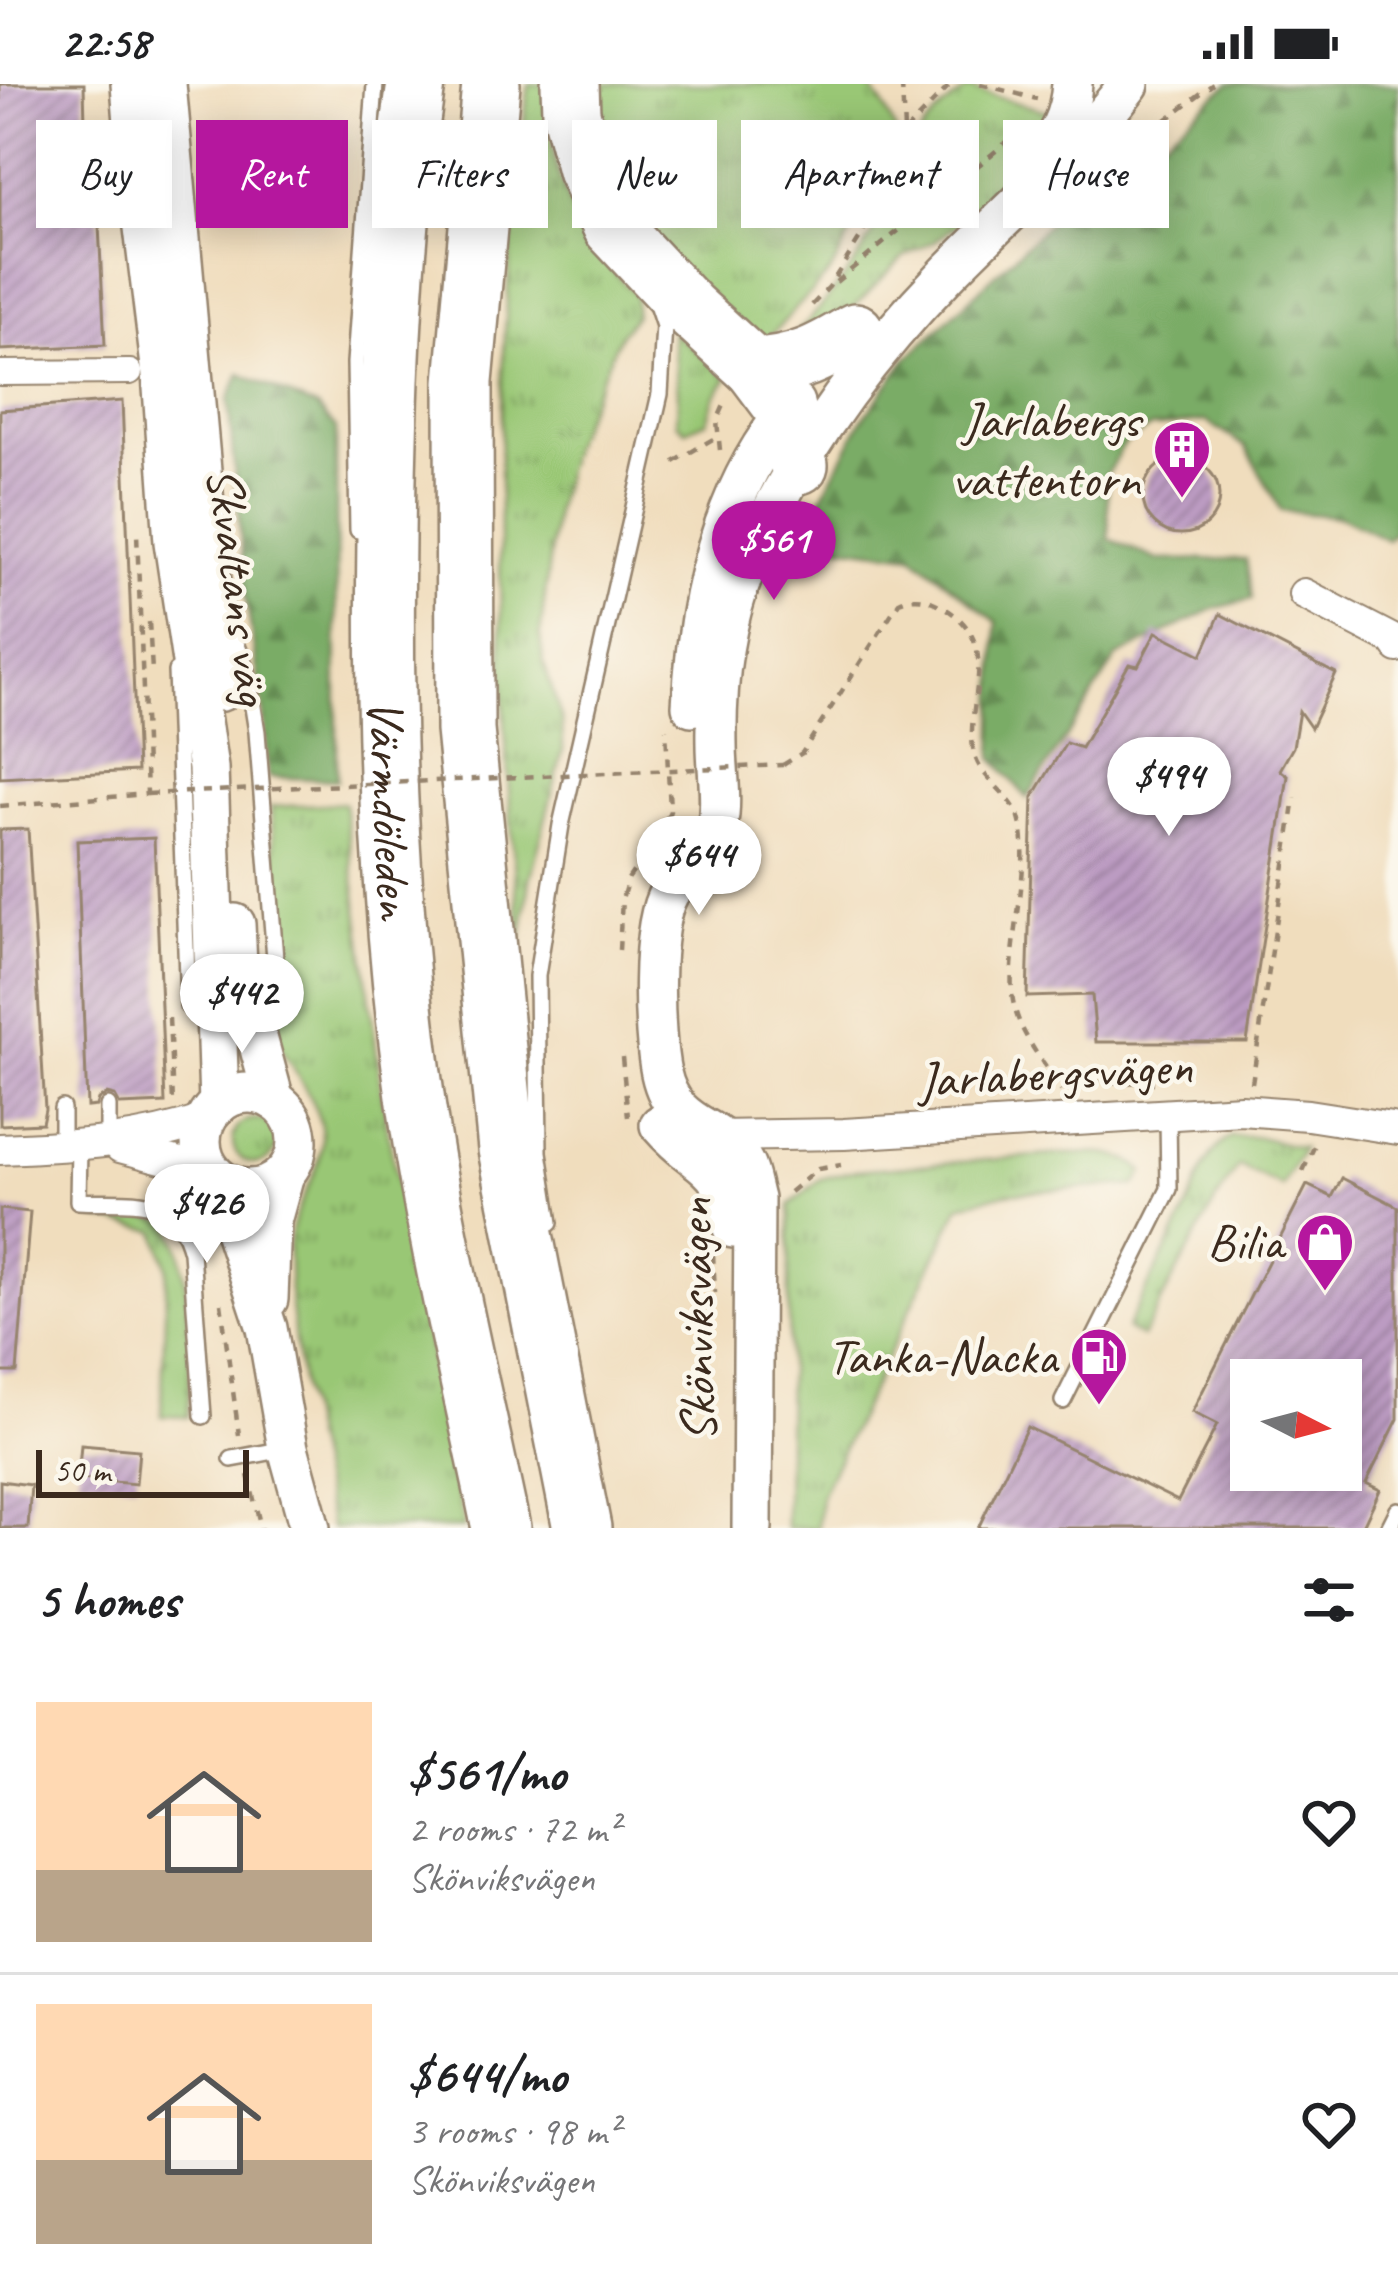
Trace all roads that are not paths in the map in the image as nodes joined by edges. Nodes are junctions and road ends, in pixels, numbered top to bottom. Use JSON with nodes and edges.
{"nodes":[{"id":1,"x":131,"y":84,"type":"edge"},
{"id":2,"x":166,"y":84,"type":"edge"},
{"id":3,"x":375,"y":84,"type":"edge"},
{"id":4,"x":416,"y":84,"type":"edge"},
{"id":5,"x":491,"y":84,"type":"edge"},
{"id":6,"x":570,"y":84,"type":"edge"},
{"id":7,"x":1130,"y":84,"type":"edge"},
{"id":8,"x":1063,"y":94,"type":"edge"},
{"id":9,"x":573,"y":120,"type":"edge"},
{"id":10,"x":613,"y":228,"type":"edge"},
{"id":11,"x":613,"y":228,"type":"edge"},
{"id":12,"x":842,"y":309,"type":"joint"},
{"id":13,"x":130,"y":372,"type":"dead end"},
{"id":14,"x":0,"y":373,"type":"edge"},
{"id":15,"x":780,"y":415,"type":"junction"},
{"id":16,"x":174,"y":542,"type":"junction"},
{"id":17,"x":358,"y":550,"type":"dead end"},
{"id":18,"x":212,"y":587,"type":"junction"},
{"id":19,"x":1304,"y":594,"type":"dead end"},
{"id":20,"x":1398,"y":647,"type":"edge"},
{"id":21,"x":367,"y":668,"type":"dead end"},
{"id":22,"x":396,"y":927,"type":"junction"},
{"id":23,"x":278,"y":996,"type":"dead end"},
{"id":24,"x":188,"y":1006,"type":"dead end"},
{"id":25,"x":274,"y":1100,"type":"junction"},
{"id":26,"x":108,"y":1106,"type":"dead end"},
{"id":27,"x":62,"y":1108,"type":"dead end"},
{"id":28,"x":200,"y":1109,"type":"junction"},
{"id":29,"x":1168,"y":1115,"type":"junction"},
{"id":30,"x":1398,"y":1129,"type":"edge"},
{"id":31,"x":717,"y":1136,"type":"junction"},
{"id":32,"x":83,"y":1146,"type":"junction"},
{"id":33,"x":0,"y":1149,"type":"edge"},
{"id":34,"x":284,"y":1174,"type":"junction"},
{"id":35,"x":218,"y":1176,"type":"junction"},
{"id":36,"x":554,"y":1246,"type":"dead end"},
{"id":37,"x":267,"y":1328,"type":"junction"},
{"id":38,"x":1064,"y":1401,"type":"dead end"},
{"id":39,"x":203,"y":1417,"type":"dead end"},
{"id":40,"x":288,"y":1448,"type":"junction"},
{"id":41,"x":238,"y":1458,"type":"road end"},
{"id":42,"x":1398,"y":1510,"type":"edge"},
{"id":43,"x":589,"y":1516,"type":"edge"},
{"id":44,"x":310,"y":1528,"type":"edge"},
{"id":45,"x":501,"y":1528,"type":"edge"},
{"id":46,"x":600,"y":1528,"type":"edge"},
{"id":47,"x":752,"y":1528,"type":"edge"},
{"id":48,"x":1389,"y":1528,"type":"edge"}],
"edges":[{"from":1,"to":16,"type":"street","name":"Skvaltans väg"},
{"from":2,"to":18,"type":"street","name":"Skvaltans väg"},
{"from":3,"to":17,"type":"lane"},
{"from":4,"to":22,"type":"highway","name":"Värmdöleden"},
{"from":5,"to":43,"type":"highway","name":"Värmdöleden"},
{"from":6,"to":9,"type":"highway"},
{"from":7,"to":15,"type":"street","name":"Skönviksvägen"},
{"from":8,"to":12,"type":"street"},
{"from":10,"to":15,"type":"highway"},
{"from":11,"to":36,"type":"lane"},
{"from":12,"to":15,"type":"highway"},
{"from":13,"to":14,"type":"street"},
{"from":15,"to":31,"type":"street","name":"Skönviksvägen"},
{"from":15,"to":47,"type":"street","name":"Skönviksvägen"},
{"from":16,"to":24,"type":"lane"},
{"from":16,"to":28,"type":"street","name":"Skvaltans väg"},
{"from":18,"to":23,"type":"lane"},
{"from":18,"to":25,"type":"street","name":"Skvaltans väg"},
{"from":19,"to":20,"type":"street"},
{"from":21,"to":22,"type":"lane"},
{"from":22,"to":45,"type":"highway","name":"Värmdöleden"},
{"from":25,"to":28,"type":"street"},
{"from":25,"to":34,"type":"street"},
{"from":26,"to":32,"type":"lane"},
{"from":27,"to":32,"type":"lane"},
{"from":28,"to":32,"type":"street"},
{"from":28,"to":35,"type":"street"},
{"from":29,"to":30,"type":"street","name":"Jarlabergsvägen"},
{"from":29,"to":31,"type":"street","name":"Jarlabergsvägen"},
{"from":29,"to":38,"type":"lane"},
{"from":31,"to":47,"type":"street","name":"Skönviksvägen"},
{"from":32,"to":33,"type":"street"},
{"from":32,"to":35,"type":"street"},
{"from":32,"to":39,"type":"lane"},
{"from":34,"to":35,"type":"street"},
{"from":34,"to":37,"type":"street"},
{"from":35,"to":37,"type":"street"},
{"from":37,"to":40,"type":"street"},
{"from":40,"to":41,"type":"lane"},
{"from":40,"to":44,"type":"street"},
{"from":42,"to":48,"type":"lane"},
{"from":43,"to":46,"type":"lane"}]}
